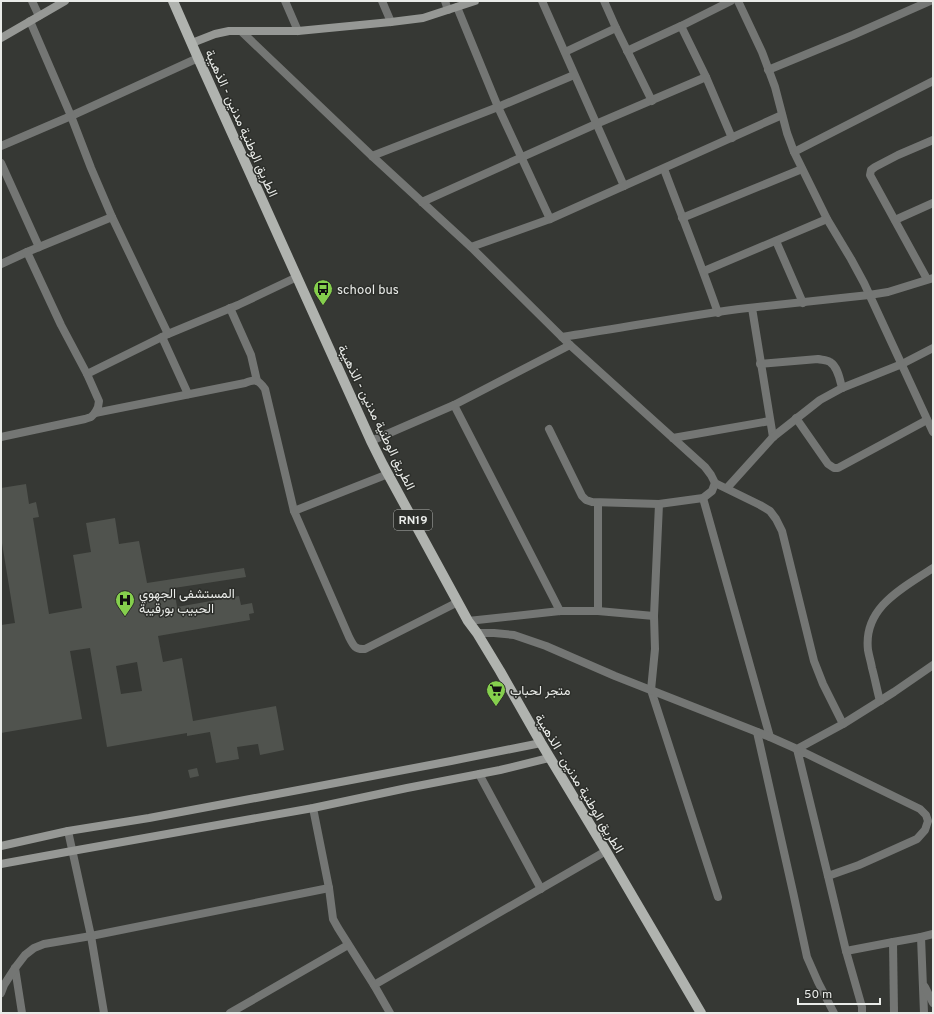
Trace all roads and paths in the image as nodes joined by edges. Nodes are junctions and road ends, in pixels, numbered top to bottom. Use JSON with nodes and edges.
{"nodes":[{"id":1,"x":32,"y":1,"type":"edge"},
{"id":2,"x":65,"y":1,"type":"edge"},
{"id":3,"x":174,"y":1,"type":"edge"},
{"id":4,"x":285,"y":1,"type":"edge"},
{"id":5,"x":382,"y":1,"type":"edge"},
{"id":6,"x":445,"y":1,"type":"edge"},
{"id":7,"x":475,"y":1,"type":"edge"},
{"id":8,"x":542,"y":1,"type":"edge"},
{"id":9,"x":604,"y":1,"type":"edge"},
{"id":10,"x":731,"y":1,"type":"edge"},
{"id":11,"x":738,"y":1,"type":"edge"},
{"id":12,"x":930,"y":1,"type":"edge"},
{"id":13,"x":457,"y":7,"type":"junction"},
{"id":14,"x":448,"y":10,"type":"junction"},
{"id":15,"x":39,"y":16,"type":"junction"},
{"id":16,"x":30,"y":22,"type":"junction"},
{"id":17,"x":392,"y":22,"type":"junction"},
{"id":18,"x":681,"y":26,"type":"junction"},
{"id":19,"x":616,"y":28,"type":"junction"},
{"id":20,"x":298,"y":31,"type":"junction"},
{"id":21,"x":242,"y":32,"type":"junction"},
{"id":22,"x":1,"y":38,"type":"edge"},
{"id":23,"x":192,"y":43,"type":"junction"},
{"id":24,"x":627,"y":51,"type":"junction"},
{"id":25,"x":564,"y":52,"type":"junction"},
{"id":26,"x":198,"y":58,"type":"junction"},
{"id":27,"x":768,"y":70,"type":"junction"},
{"id":28,"x":574,"y":75,"type":"junction"},
{"id":29,"x":706,"y":77,"type":"junction"},
{"id":30,"x":933,"y":81,"type":"edge"},
{"id":31,"x":652,"y":101,"type":"junction"},
{"id":32,"x":498,"y":107,"type":"junction"},
{"id":33,"x":71,"y":116,"type":"junction"},
{"id":34,"x":782,"y":116,"type":"junction"},
{"id":35,"x":596,"y":124,"type":"junction"},
{"id":36,"x":732,"y":138,"type":"junction"},
{"id":37,"x":933,"y":140,"type":"edge"},
{"id":38,"x":1,"y":146,"type":"edge"},
{"id":39,"x":794,"y":152,"type":"junction"},
{"id":40,"x":372,"y":156,"type":"junction"},
{"id":41,"x":521,"y":158,"type":"junction"},
{"id":42,"x":1,"y":163,"type":"edge"},
{"id":43,"x":664,"y":169,"type":"junction"},
{"id":44,"x":802,"y":169,"type":"junction"},
{"id":45,"x":624,"y":186,"type":"junction"},
{"id":46,"x":422,"y":202,"type":"junction"},
{"id":47,"x":933,"y":203,"type":"edge"},
{"id":48,"x":112,"y":217,"type":"junction"},
{"id":49,"x":682,"y":218,"type":"junction"},
{"id":50,"x":550,"y":219,"type":"junction"},
{"id":51,"x":827,"y":219,"type":"junction"},
{"id":52,"x":895,"y":220,"type":"junction"},
{"id":53,"x":776,"y":241,"type":"junction"},
{"id":54,"x":39,"y":247,"type":"junction"},
{"id":55,"x":471,"y":247,"type":"junction"},
{"id":56,"x":27,"y":252,"type":"junction"},
{"id":57,"x":1,"y":264,"type":"edge"},
{"id":58,"x":704,"y":271,"type":"junction"},
{"id":59,"x":297,"y":277,"type":"junction"},
{"id":60,"x":930,"y":279,"type":"edge"},
{"id":61,"x":869,"y":295,"type":"junction"},
{"id":62,"x":803,"y":303,"type":"junction"},
{"id":63,"x":230,"y":308,"type":"junction"},
{"id":64,"x":752,"y":308,"type":"junction"},
{"id":65,"x":718,"y":312,"type":"junction"},
{"id":66,"x":165,"y":336,"type":"junction"},
{"id":67,"x":562,"y":337,"type":"junction"},
{"id":68,"x":570,"y":345,"type":"junction"},
{"id":69,"x":933,"y":348,"type":"edge"},
{"id":70,"x":760,"y":364,"type":"junction"},
{"id":71,"x":902,"y":364,"type":"junction"},
{"id":72,"x":87,"y":374,"type":"junction"},
{"id":73,"x":257,"y":381,"type":"junction"},
{"id":74,"x":842,"y":388,"type":"junction"},
{"id":75,"x":188,"y":394,"type":"junction"},
{"id":76,"x":454,"y":404,"type":"junction"},
{"id":77,"x":95,"y":413,"type":"junction"},
{"id":78,"x":796,"y":418,"type":"junction"},
{"id":79,"x":928,"y":420,"type":"junction"},
{"id":80,"x":770,"y":421,"type":"junction"},
{"id":81,"x":549,"y":429,"type":"dead end"},
{"id":82,"x":933,"y":432,"type":"edge"},
{"id":83,"x":1,"y":437,"type":"edge"},
{"id":84,"x":773,"y":437,"type":"junction"},
{"id":85,"x":673,"y":438,"type":"junction"},
{"id":86,"x":371,"y":441,"type":"junction"},
{"id":87,"x":388,"y":474,"type":"junction"},
{"id":88,"x":715,"y":482,"type":"junction"},
{"id":89,"x":727,"y":488,"type":"junction"},
{"id":90,"x":703,"y":498,"type":"junction"},
{"id":91,"x":598,"y":503,"type":"junction"},
{"id":92,"x":659,"y":504,"type":"junction"},
{"id":93,"x":294,"y":511,"type":"junction"},
{"id":94,"x":933,"y":568,"type":"edge"},
{"id":95,"x":458,"y":602,"type":"junction"},
{"id":96,"x":560,"y":611,"type":"junction"},
{"id":97,"x":598,"y":611,"type":"junction"},
{"id":98,"x":654,"y":616,"type":"junction"},
{"id":99,"x":468,"y":621,"type":"junction"},
{"id":100,"x":477,"y":633,"type":"junction"},
{"id":101,"x":933,"y":665,"type":"edge"},
{"id":102,"x":651,"y":690,"type":"junction"},
{"id":103,"x":880,"y":701,"type":"junction"},
{"id":104,"x":843,"y":724,"type":"junction"},
{"id":105,"x":757,"y":732,"type":"junction"},
{"id":106,"x":770,"y":737,"type":"junction"},
{"id":107,"x":541,"y":743,"type":"junction"},
{"id":108,"x":797,"y":749,"type":"junction"},
{"id":109,"x":549,"y":758,"type":"junction"},
{"id":110,"x":479,"y":774,"type":"junction"},
{"id":111,"x":313,"y":808,"type":"junction"},
{"id":112,"x":68,"y":831,"type":"junction"},
{"id":113,"x":1,"y":846,"type":"edge"},
{"id":114,"x":72,"y":850,"type":"junction"},
{"id":115,"x":606,"y":851,"type":"junction"},
{"id":116,"x":1,"y":864,"type":"edge"},
{"id":117,"x":828,"y":876,"type":"junction"},
{"id":118,"x":329,"y":888,"type":"junction"},
{"id":119,"x":541,"y":889,"type":"junction"},
{"id":120,"x":718,"y":896,"type":"dead end"},
{"id":121,"x":933,"y":934,"type":"edge"},
{"id":122,"x":91,"y":936,"type":"junction"},
{"id":123,"x":922,"y":937,"type":"junction"},
{"id":124,"x":892,"y":942,"type":"junction"},
{"id":125,"x":348,"y":946,"type":"junction"},
{"id":126,"x":846,"y":951,"type":"junction"},
{"id":127,"x":15,"y":968,"type":"junction"},
{"id":128,"x":374,"y":985,"type":"junction"},
{"id":129,"x":924,"y":985,"type":"junction"},
{"id":130,"x":1,"y":993,"type":"edge"},
{"id":131,"x":933,"y":1002,"type":"edge"},
{"id":132,"x":22,"y":1013,"type":"edge"},
{"id":133,"x":104,"y":1013,"type":"edge"},
{"id":134,"x":230,"y":1013,"type":"edge"},
{"id":135,"x":390,"y":1013,"type":"edge"},
{"id":136,"x":701,"y":1013,"type":"edge"},
{"id":137,"x":834,"y":1013,"type":"edge"},
{"id":138,"x":862,"y":1013,"type":"edge"},
{"id":139,"x":894,"y":1013,"type":"edge"},
{"id":140,"x":924,"y":1013,"type":"edge"}],
"edges":[{"from":1,"to":15,"type":"street"},
{"from":2,"to":15,"type":"street"},
{"from":3,"to":23,"type":"main road","name":"الطريق الوطنية مدنين - الذهيبة","number":"RN19"},
{"from":4,"to":20,"type":"street"},
{"from":5,"to":17,"type":"street"},
{"from":6,"to":14,"type":"street"},
{"from":7,"to":13,"type":"street"},
{"from":8,"to":25,"type":"street"},
{"from":9,"to":19,"type":"street"},
{"from":10,"to":18,"type":"street"},
{"from":11,"to":27,"type":"street"},
{"from":12,"to":27,"type":"street"},
{"from":13,"to":14,"type":"street"},
{"from":13,"to":32,"type":"street"},
{"from":14,"to":17,"type":"street"},
{"from":15,"to":16,"type":"street"},
{"from":16,"to":22,"type":"street"},
{"from":16,"to":33,"type":"street"},
{"from":17,"to":20,"type":"street"},
{"from":18,"to":24,"type":"street"},
{"from":18,"to":29,"type":"street"},
{"from":19,"to":24,"type":"street"},
{"from":19,"to":25,"type":"street"},
{"from":20,"to":21,"type":"street"},
{"from":21,"to":23,"type":"street"},
{"from":21,"to":40,"type":"street"},
{"from":23,"to":26,"type":"main road","name":"الطريق الوطنية مدنين - الذهيبة","number":"RN19"},
{"from":24,"to":31,"type":"street"},
{"from":25,"to":28,"type":"street"},
{"from":26,"to":33,"type":"street"},
{"from":26,"to":59,"type":"main road","name":"الطريق الوطنية مدنين - الذهيبة","number":"RN19"},
{"from":27,"to":34,"type":"street"},
{"from":28,"to":32,"type":"street"},
{"from":28,"to":35,"type":"street"},
{"from":29,"to":31,"type":"street"},
{"from":29,"to":36,"type":"street"},
{"from":30,"to":39,"type":"street"},
{"from":31,"to":35,"type":"street"},
{"from":32,"to":40,"type":"street"},
{"from":32,"to":41,"type":"street"},
{"from":33,"to":38,"type":"street"},
{"from":33,"to":48,"type":"street"},
{"from":34,"to":36,"type":"street"},
{"from":34,"to":39,"type":"street"},
{"from":35,"to":41,"type":"street"},
{"from":35,"to":45,"type":"street"},
{"from":36,"to":43,"type":"street"},
{"from":37,"to":52,"type":"street"},
{"from":39,"to":44,"type":"street"},
{"from":40,"to":46,"type":"street"},
{"from":41,"to":46,"type":"street"},
{"from":41,"to":50,"type":"street"},
{"from":42,"to":54,"type":"street"},
{"from":43,"to":45,"type":"street"},
{"from":43,"to":49,"type":"street"},
{"from":44,"to":49,"type":"street"},
{"from":44,"to":51,"type":"street"},
{"from":45,"to":50,"type":"street"},
{"from":46,"to":55,"type":"street"},
{"from":47,"to":52,"type":"street"},
{"from":48,"to":54,"type":"street"},
{"from":48,"to":66,"type":"street"},
{"from":49,"to":58,"type":"street"},
{"from":50,"to":55,"type":"street"},
{"from":51,"to":53,"type":"street"},
{"from":51,"to":61,"type":"street"},
{"from":52,"to":60,"type":"street"},
{"from":53,"to":58,"type":"street"},
{"from":53,"to":62,"type":"street"},
{"from":54,"to":56,"type":"street"},
{"from":55,"to":67,"type":"street"},
{"from":56,"to":57,"type":"street"},
{"from":56,"to":72,"type":"street"},
{"from":58,"to":65,"type":"street"},
{"from":59,"to":63,"type":"street"},
{"from":59,"to":86,"type":"main road","name":"الطريق الوطنية مدنين - الذهيبة","number":"RN19"},
{"from":60,"to":61,"type":"street"},
{"from":61,"to":62,"type":"street"},
{"from":61,"to":71,"type":"street"},
{"from":62,"to":64,"type":"street"},
{"from":63,"to":66,"type":"street"},
{"from":63,"to":73,"type":"street"},
{"from":64,"to":65,"type":"street"},
{"from":64,"to":70,"type":"street"},
{"from":65,"to":67,"type":"street"},
{"from":66,"to":72,"type":"street"},
{"from":66,"to":75,"type":"street"},
{"from":67,"to":68,"type":"street"},
{"from":68,"to":76,"type":"street"},
{"from":68,"to":85,"type":"street"},
{"from":69,"to":71,"type":"street"},
{"from":70,"to":74,"type":"street"},
{"from":70,"to":80,"type":"street"},
{"from":71,"to":74,"type":"street"},
{"from":71,"to":79,"type":"street"},
{"from":72,"to":77,"type":"street"},
{"from":73,"to":75,"type":"street"},
{"from":73,"to":93,"type":"street"},
{"from":74,"to":78,"type":"street"},
{"from":75,"to":77,"type":"street"},
{"from":76,"to":86,"type":"street"},
{"from":76,"to":96,"type":"street"},
{"from":77,"to":83,"type":"street"},
{"from":78,"to":79,"type":"street"},
{"from":78,"to":84,"type":"street"},
{"from":79,"to":82,"type":"street"},
{"from":80,"to":84,"type":"street"},
{"from":80,"to":85,"type":"street"},
{"from":81,"to":91,"type":"street"},
{"from":84,"to":89,"type":"street"},
{"from":85,"to":88,"type":"street"},
{"from":86,"to":87,"type":"main road","name":"الطريق الوطنية مدنين - الذهيبة","number":"RN19"},
{"from":87,"to":93,"type":"street"},
{"from":87,"to":95,"type":"main road","name":"الطريق الوطنية مدنين - الذهيبة","number":"RN19"},
{"from":88,"to":89,"type":"street"},
{"from":88,"to":90,"type":"street"},
{"from":89,"to":104,"type":"street"},
{"from":90,"to":92,"type":"street"},
{"from":90,"to":106,"type":"street"},
{"from":91,"to":92,"type":"street"},
{"from":91,"to":97,"type":"street"},
{"from":92,"to":98,"type":"street"},
{"from":93,"to":95,"type":"street"},
{"from":94,"to":103,"type":"street"},
{"from":95,"to":99,"type":"main road","name":"الطريق الوطنية مدنين - الذهيبة","number":"RN19"},
{"from":96,"to":97,"type":"street"},
{"from":96,"to":99,"type":"street"},
{"from":97,"to":98,"type":"street"},
{"from":98,"to":102,"type":"street"},
{"from":99,"to":100,"type":"main road","name":"الطريق الوطنية مدنين - الذهيبة","number":"RN19"},
{"from":100,"to":102,"type":"street"},
{"from":100,"to":107,"type":"main road","name":"الطريق الوطنية مدنين - الذهيبة","number":"RN19"},
{"from":101,"to":103,"type":"street"},
{"from":102,"to":105,"type":"street"},
{"from":102,"to":120,"type":"street"},
{"from":103,"to":104,"type":"street"},
{"from":104,"to":108,"type":"street"},
{"from":105,"to":106,"type":"street"},
{"from":105,"to":137,"type":"street"},
{"from":106,"to":108,"type":"street"},
{"from":107,"to":109,"type":"main road","name":"الطريق الوطنية مدنين - الذهيبة","number":"RN19"},
{"from":107,"to":112,"type":"street"},
{"from":108,"to":117,"type":"street"},
{"from":108,"to":117,"type":"street"},
{"from":109,"to":110,"type":"street"},
{"from":109,"to":115,"type":"main road","name":"الطريق الوطنية مدنين - الذهيبة","number":"RN19"},
{"from":110,"to":111,"type":"street"},
{"from":110,"to":119,"type":"street"},
{"from":111,"to":114,"type":"street"},
{"from":111,"to":118,"type":"street"},
{"from":112,"to":113,"type":"street"},
{"from":112,"to":114,"type":"street"},
{"from":114,"to":116,"type":"street"},
{"from":114,"to":122,"type":"street"},
{"from":115,"to":119,"type":"street"},
{"from":115,"to":136,"type":"main road","name":"الطريق الوطنية مدنين - الذهيبة","number":"RN19"},
{"from":117,"to":126,"type":"street"},
{"from":118,"to":122,"type":"street"},
{"from":118,"to":125,"type":"street"},
{"from":119,"to":128,"type":"street"},
{"from":121,"to":123,"type":"street"},
{"from":122,"to":127,"type":"street"},
{"from":122,"to":133,"type":"street"},
{"from":123,"to":124,"type":"street"},
{"from":123,"to":129,"type":"street"},
{"from":124,"to":126,"type":"street"},
{"from":124,"to":139,"type":"street"},
{"from":125,"to":128,"type":"street"},
{"from":125,"to":134,"type":"street"},
{"from":126,"to":138,"type":"street"},
{"from":127,"to":130,"type":"street"},
{"from":127,"to":132,"type":"street"},
{"from":128,"to":135,"type":"street"},
{"from":129,"to":131,"type":"street"},
{"from":129,"to":140,"type":"street"}]}
